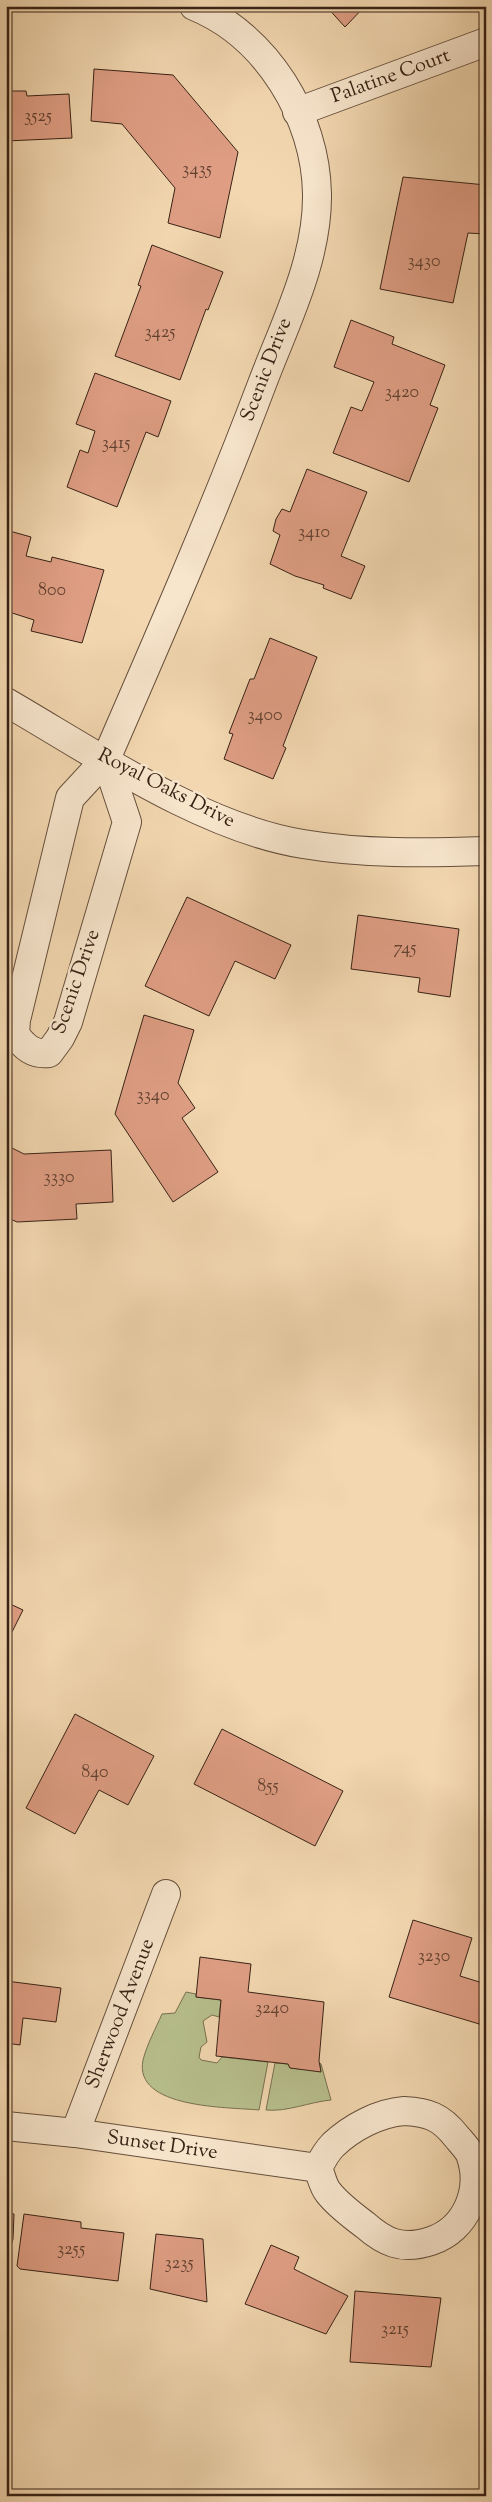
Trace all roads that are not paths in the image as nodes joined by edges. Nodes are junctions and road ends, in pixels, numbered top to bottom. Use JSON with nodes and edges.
{"nodes":[{"id":1,"x":194,"y":6,"type":"edge"},
{"id":2,"x":486,"y":42,"type":"edge"},
{"id":3,"x":297,"y":112,"type":"junction"},
{"id":4,"x":6,"y":702,"type":"edge"},
{"id":5,"x":106,"y":759,"type":"junction"},
{"id":6,"x":486,"y":850,"type":"edge"},
{"id":7,"x":166,"y":1894,"type":"dead end"},
{"id":8,"x":6,"y":2126,"type":"edge"},
{"id":9,"x":76,"y":2133,"type":"junction"},
{"id":10,"x":318,"y":2168,"type":"junction"}],
"edges":[{"from":1,"to":3,"type":"street","name":"Scenic Drive"},
{"from":2,"to":3,"type":"street","name":"Palatine Court"},
{"from":3,"to":5,"type":"street","name":"Scenic Drive"},
{"from":4,"to":5,"type":"street","name":"Royal Oaks Drive"},
{"from":5,"to":5,"type":"street","name":"Scenic Drive"},
{"from":5,"to":6,"type":"street","name":"Royal Oaks Drive"},
{"from":7,"to":9,"type":"street","name":"Sherwood Avenue"},
{"from":8,"to":9,"type":"street","name":"Sunset Drive"},
{"from":9,"to":10,"type":"street","name":"Sunset Drive"},
{"from":10,"to":10,"type":"street"}]}
